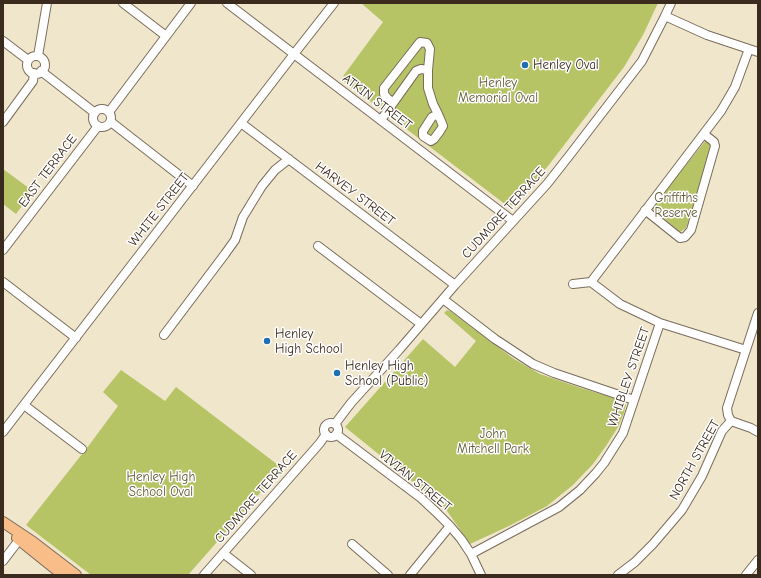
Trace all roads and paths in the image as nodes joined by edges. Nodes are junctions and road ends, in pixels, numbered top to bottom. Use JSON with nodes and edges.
{"nodes":[{"id":1,"x":47,"y":3,"type":"edge"},
{"id":2,"x":123,"y":3,"type":"edge"},
{"id":3,"x":191,"y":3,"type":"edge"},
{"id":4,"x":227,"y":3,"type":"edge"},
{"id":5,"x":334,"y":3,"type":"edge"},
{"id":6,"x":671,"y":3,"type":"edge"},
{"id":7,"x":666,"y":16,"type":"junction"},
{"id":8,"x":166,"y":36,"type":"junction"},
{"id":9,"x":3,"y":40,"type":"edge"},
{"id":10,"x":748,"y":49,"type":"junction"},
{"id":11,"x":758,"y":52,"type":"edge"},
{"id":12,"x":294,"y":54,"type":"junction"},
{"id":13,"x":38,"y":56,"type":"junction"},
{"id":14,"x":28,"y":60,"type":"junction"},
{"id":15,"x":428,"y":70,"type":"junction"},
{"id":16,"x":37,"y":72,"type":"junction"},
{"id":17,"x":394,"y":102,"type":"junction"},
{"id":18,"x":109,"y":112,"type":"junction"},
{"id":19,"x":95,"y":113,"type":"junction"},
{"id":20,"x":438,"y":114,"type":"dead end"},
{"id":21,"x":381,"y":120,"type":"junction"},
{"id":22,"x":3,"y":122,"type":"edge"},
{"id":23,"x":111,"y":122,"type":"junction"},
{"id":24,"x":241,"y":122,"type":"junction"},
{"id":25,"x":98,"y":126,"type":"junction"},
{"id":26,"x":704,"y":134,"type":"junction"},
{"id":27,"x":289,"y":159,"type":"junction"},
{"id":28,"x":193,"y":186,"type":"junction"},
{"id":29,"x":645,"y":210,"type":"junction"},
{"id":30,"x":513,"y":221,"type":"junction"},
{"id":31,"x":318,"y":246,"type":"dead end"},
{"id":32,"x":3,"y":250,"type":"edge"},
{"id":33,"x":3,"y":282,"type":"edge"},
{"id":34,"x":591,"y":282,"type":"junction"},
{"id":35,"x":573,"y":284,"type":"dead end"},
{"id":36,"x":455,"y":286,"type":"junction"},
{"id":37,"x":443,"y":298,"type":"junction"},
{"id":38,"x":758,"y":313,"type":"edge"},
{"id":39,"x":660,"y":323,"type":"junction"},
{"id":40,"x":421,"y":324,"type":"junction"},
{"id":41,"x":164,"y":335,"type":"dead end"},
{"id":42,"x":76,"y":338,"type":"junction"},
{"id":43,"x":746,"y":350,"type":"junction"},
{"id":44,"x":634,"y":400,"type":"junction"},
{"id":45,"x":24,"y":405,"type":"junction"},
{"id":46,"x":731,"y":421,"type":"junction"},
{"id":47,"x":335,"y":424,"type":"junction"},
{"id":48,"x":3,"y":432,"type":"edge"},
{"id":49,"x":758,"y":432,"type":"edge"},
{"id":50,"x":326,"y":434,"type":"junction"},
{"id":51,"x":336,"y":434,"type":"junction"},
{"id":52,"x":82,"y":449,"type":"dead end"},
{"id":53,"x":3,"y":522,"type":"edge"},
{"id":54,"x":450,"y":526,"type":"junction"},
{"id":55,"x":3,"y":527,"type":"edge"},
{"id":56,"x":19,"y":540,"type":"junction"},
{"id":57,"x":352,"y":544,"type":"dead end"},
{"id":58,"x":223,"y":553,"type":"junction"},
{"id":59,"x":471,"y":554,"type":"junction"},
{"id":60,"x":758,"y":560,"type":"edge"},
{"id":61,"x":3,"y":561,"type":"edge"},
{"id":62,"x":64,"y":575,"type":"edge"},
{"id":63,"x":76,"y":575,"type":"edge"},
{"id":64,"x":204,"y":575,"type":"edge"},
{"id":65,"x":251,"y":575,"type":"edge"},
{"id":66,"x":388,"y":575,"type":"edge"},
{"id":67,"x":410,"y":575,"type":"edge"},
{"id":68,"x":481,"y":575,"type":"edge"},
{"id":69,"x":618,"y":575,"type":"edge"},
{"id":70,"x":746,"y":575,"type":"edge"}],
"edges":[{"from":1,"to":13,"type":"street"},
{"from":2,"to":8,"type":"street"},
{"from":3,"to":8,"type":"street"},
{"from":4,"to":12,"type":"street","name":"ATKIN STREET"},
{"from":5,"to":12,"type":"street","name":"WHITE STREET"},
{"from":6,"to":7,"type":"street","name":"CUDMORE TERRACE"},
{"from":7,"to":10,"type":"street"},
{"from":7,"to":30,"type":"street","name":"CUDMORE TERRACE"},
{"from":8,"to":18,"type":"street"},
{"from":9,"to":14,"type":"street"},
{"from":10,"to":11,"type":"street"},
{"from":10,"to":26,"type":"street"},
{"from":12,"to":21,"type":"street","name":"ATKIN STREET"},
{"from":12,"to":24,"type":"street","name":"WHITE STREET"},
{"from":13,"to":14,"type":"street"},
{"from":13,"to":16,"type":"street"},
{"from":14,"to":16,"type":"street"},
{"from":15,"to":17,"type":"street"},
{"from":15,"to":17,"type":"street"},
{"from":15,"to":20,"type":"street"},
{"from":16,"to":19,"type":"street"},
{"from":16,"to":22,"type":"street"},
{"from":17,"to":21,"type":"street"},
{"from":18,"to":19,"type":"street"},
{"from":18,"to":23,"type":"street"},
{"from":19,"to":25,"type":"street"},
{"from":21,"to":30,"type":"street","name":"ATKIN STREET"},
{"from":23,"to":25,"type":"street"},
{"from":23,"to":28,"type":"street"},
{"from":24,"to":27,"type":"street","name":"HARVEY STREET"},
{"from":24,"to":28,"type":"street","name":"WHITE STREET"},
{"from":25,"to":32,"type":"street","name":"EAST TERRACE"},
{"from":26,"to":29,"type":"street"},
{"from":26,"to":29,"type":"street"},
{"from":27,"to":36,"type":"street","name":"HARVEY STREET"},
{"from":27,"to":41,"type":"street"},
{"from":28,"to":42,"type":"street","name":"WHITE STREET"},
{"from":29,"to":34,"type":"street"},
{"from":30,"to":36,"type":"street","name":"CUDMORE TERRACE"},
{"from":31,"to":40,"type":"street"},
{"from":33,"to":42,"type":"street"},
{"from":34,"to":35,"type":"street"},
{"from":34,"to":39,"type":"street"},
{"from":36,"to":37,"type":"street","name":"CUDMORE TERRACE"},
{"from":37,"to":40,"type":"street","name":"CUDMORE TERRACE"},
{"from":37,"to":44,"type":"street"},
{"from":38,"to":43,"type":"street","name":"NORTH STREET"},
{"from":39,"to":43,"type":"street"},
{"from":39,"to":44,"type":"street","name":"WHIBLEY STREET"},
{"from":40,"to":47,"type":"street","name":"CUDMORE TERRACE"},
{"from":42,"to":45,"type":"street","name":"WHITE STREET"},
{"from":43,"to":46,"type":"street","name":"NORTH STREET"},
{"from":44,"to":59,"type":"street","name":"WHIBLEY STREET"},
{"from":45,"to":48,"type":"street","name":"WHITE STREET"},
{"from":45,"to":52,"type":"street"},
{"from":46,"to":49,"type":"street"},
{"from":46,"to":69,"type":"street","name":"NORTH STREET"},
{"from":47,"to":50,"type":"street"},
{"from":47,"to":51,"type":"street"},
{"from":50,"to":51,"type":"street"},
{"from":50,"to":58,"type":"street","name":"CUDMORE TERRACE"},
{"from":51,"to":54,"type":"street","name":"VIVIAN STREET"},
{"from":53,"to":63,"type":"main road"},
{"from":54,"to":59,"type":"street","name":"VIVIAN STREET"},
{"from":54,"to":67,"type":"street"},
{"from":55,"to":56,"type":"main road"},
{"from":56,"to":61,"type":"street"},
{"from":56,"to":62,"type":"main road"},
{"from":57,"to":66,"type":"street"},
{"from":58,"to":64,"type":"street","name":"CUDMORE TERRACE"},
{"from":58,"to":65,"type":"street"},
{"from":59,"to":68,"type":"street","name":"VIVIAN STREET"},
{"from":60,"to":70,"type":"street"}]}
